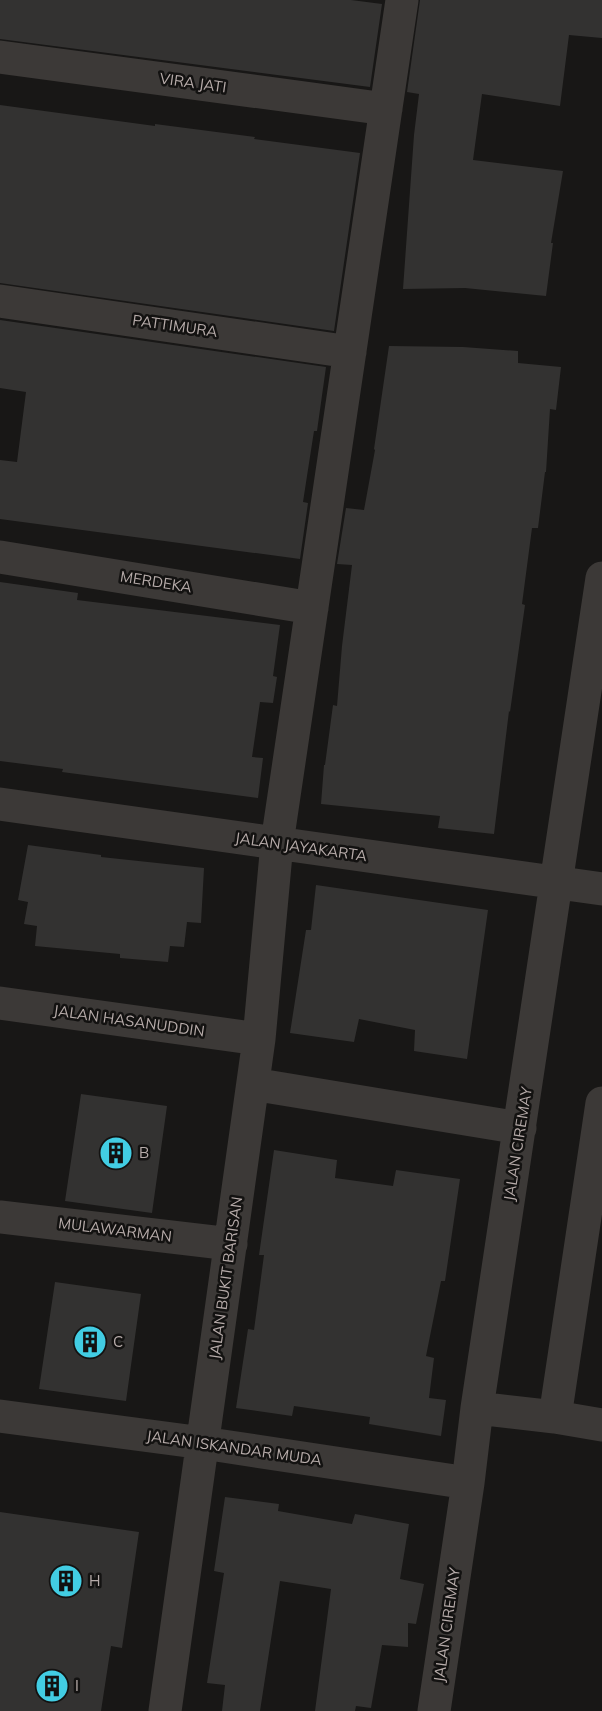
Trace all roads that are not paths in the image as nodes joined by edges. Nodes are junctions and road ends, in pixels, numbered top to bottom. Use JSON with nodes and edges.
{"nodes":[{"id":1,"x":402,"y":0,"type":"edge"},
{"id":2,"x":0,"y":57,"type":"edge"},
{"id":3,"x":386,"y":109,"type":"junction"},
{"id":4,"x":0,"y":301,"type":"edge"},
{"id":5,"x":350,"y":352,"type":"junction"},
{"id":6,"x":0,"y":557,"type":"edge"},
{"id":7,"x":602,"y":578,"type":"edge"},
{"id":8,"x":312,"y":608,"type":"junction"},
{"id":9,"x":0,"y":804,"type":"edge"},
{"id":10,"x":277,"y":843,"type":"junction"},
{"id":11,"x":557,"y":883,"type":"junction"},
{"id":12,"x":602,"y":889,"type":"edge"},
{"id":13,"x":0,"y":1003,"type":"edge"},
{"id":14,"x":259,"y":1039,"type":"junction"},
{"id":15,"x":253,"y":1084,"type":"junction"},
{"id":16,"x":602,"y":1103,"type":"edge"},
{"id":17,"x":520,"y":1128,"type":"junction"},
{"id":18,"x":0,"y":1217,"type":"edge"},
{"id":19,"x":231,"y":1244,"type":"junction"},
{"id":20,"x":477,"y":1408,"type":"junction"},
{"id":21,"x":0,"y":1416,"type":"edge"},
{"id":22,"x":555,"y":1417,"type":"junction"},
{"id":23,"x":602,"y":1425,"type":"edge"},
{"id":24,"x":203,"y":1443,"type":"junction"},
{"id":25,"x":468,"y":1483,"type":"junction"},
{"id":26,"x":165,"y":1711,"type":"edge"},
{"id":27,"x":434,"y":1711,"type":"edge"}],
"edges":[{"from":1,"to":3,"type":"street","name":"JALAN BUKIT BARISAN"},
{"from":2,"to":3,"type":"street","name":"VIRA JATI"},
{"from":3,"to":5,"type":"street","name":"JALAN BUKIT BARISAN"},
{"from":4,"to":5,"type":"street","name":"PATTIMURA"},
{"from":5,"to":8,"type":"street","name":"JALAN BUKIT BARISAN"},
{"from":6,"to":8,"type":"street","name":"MERDEKA"},
{"from":7,"to":11,"type":"street","name":"JALAN CIREMAY"},
{"from":8,"to":10,"type":"street","name":"JALAN BUKIT BARISAN"},
{"from":9,"to":10,"type":"street","name":"JALAN JAYAKARTA"},
{"from":10,"to":11,"type":"street","name":"JALAN JAYAKARTA"},
{"from":10,"to":14,"type":"street","name":"JALAN BUKIT BARISAN"},
{"from":11,"to":12,"type":"street","name":"JALAN JAYAKARTA"},
{"from":11,"to":17,"type":"street","name":"JALAN CIREMAY"},
{"from":13,"to":14,"type":"street","name":"JALAN HASANUDDIN"},
{"from":14,"to":15,"type":"street","name":"JALAN BUKIT BARISAN"},
{"from":15,"to":17,"type":"street"},
{"from":15,"to":19,"type":"street","name":"JALAN BUKIT BARISAN"},
{"from":16,"to":22,"type":"street"},
{"from":17,"to":20,"type":"street","name":"JALAN CIREMAY"},
{"from":18,"to":19,"type":"street","name":"MULAWARMAN"},
{"from":19,"to":24,"type":"street","name":"JALAN BUKIT BARISAN"},
{"from":20,"to":22,"type":"street"},
{"from":20,"to":25,"type":"street","name":"JALAN CIREMAY"},
{"from":21,"to":24,"type":"street","name":"JALAN ISKANDAR MUDA"},
{"from":22,"to":23,"type":"street"},
{"from":24,"to":25,"type":"street","name":"JALAN ISKANDAR MUDA"},
{"from":24,"to":26,"type":"street","name":"JALAN BUKIT BARISAN"},
{"from":25,"to":27,"type":"street","name":"JALAN CIREMAY"}]}
